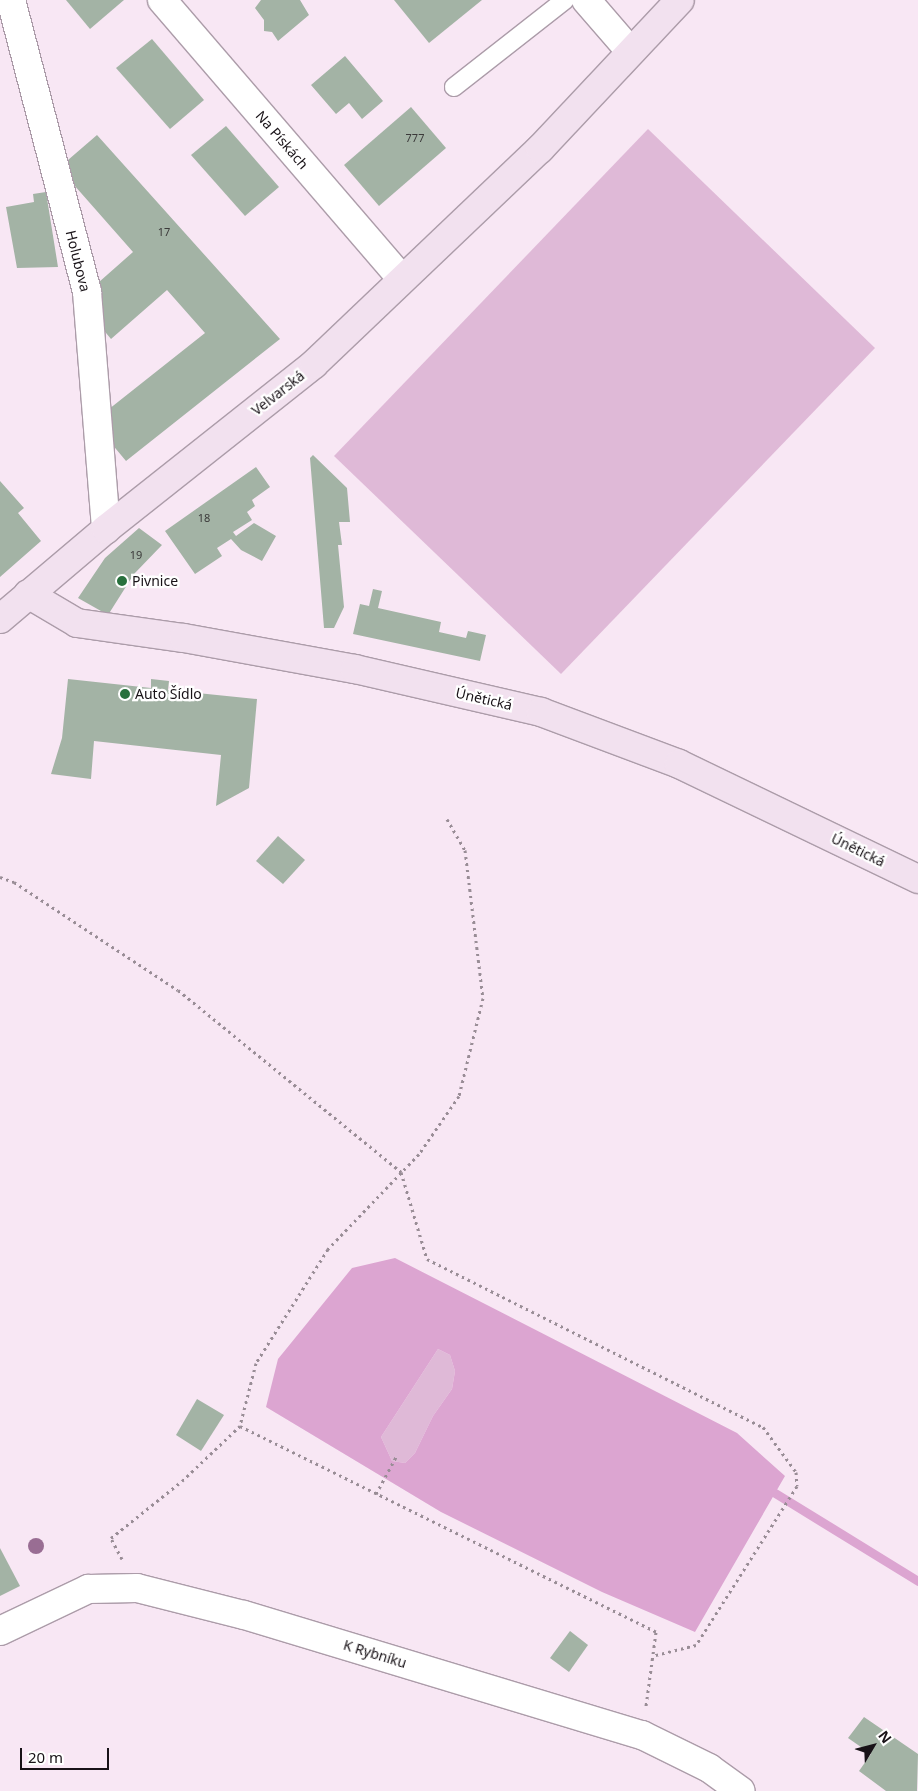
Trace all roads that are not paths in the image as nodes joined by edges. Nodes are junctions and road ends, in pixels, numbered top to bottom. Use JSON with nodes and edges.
{"nodes":[{"id":1,"x":11,"y":0,"type":"edge"},
{"id":2,"x":162,"y":0,"type":"edge"},
{"id":3,"x":564,"y":0,"type":"edge"},
{"id":4,"x":586,"y":0,"type":"edge"},
{"id":5,"x":680,"y":0,"type":"edge"},
{"id":6,"x":630,"y":51,"type":"junction"},
{"id":7,"x":454,"y":87,"type":"dead end"},
{"id":8,"x":402,"y":279,"type":"junction"},
{"id":9,"x":106,"y":529,"type":"junction"},
{"id":10,"x":28,"y":594,"type":"junction"},
{"id":11,"x":0,"y":619,"type":"edge"},
{"id":12,"x":918,"y":879,"type":"edge"},
{"id":13,"x":0,"y":1631,"type":"edge"},
{"id":14,"x":741,"y":1791,"type":"edge"}],
"edges":[{"from":1,"to":9,"type":"street","name":"Holubova"},
{"from":2,"to":8,"type":"street","name":"Na Pískách"},
{"from":3,"to":7,"type":"lane"},
{"from":4,"to":6,"type":"street"},
{"from":5,"to":6,"type":"main road","name":"Velvarská"},
{"from":6,"to":8,"type":"main road","name":"Velvarská"},
{"from":8,"to":9,"type":"main road","name":"Velvarská"},
{"from":9,"to":10,"type":"main road","name":"Velvarská"},
{"from":10,"to":11,"type":"main road","name":"Velvarská"},
{"from":10,"to":12,"type":"main road","name":"Únětická"},
{"from":13,"to":14,"type":"street","name":"K Rybníku"}]}
